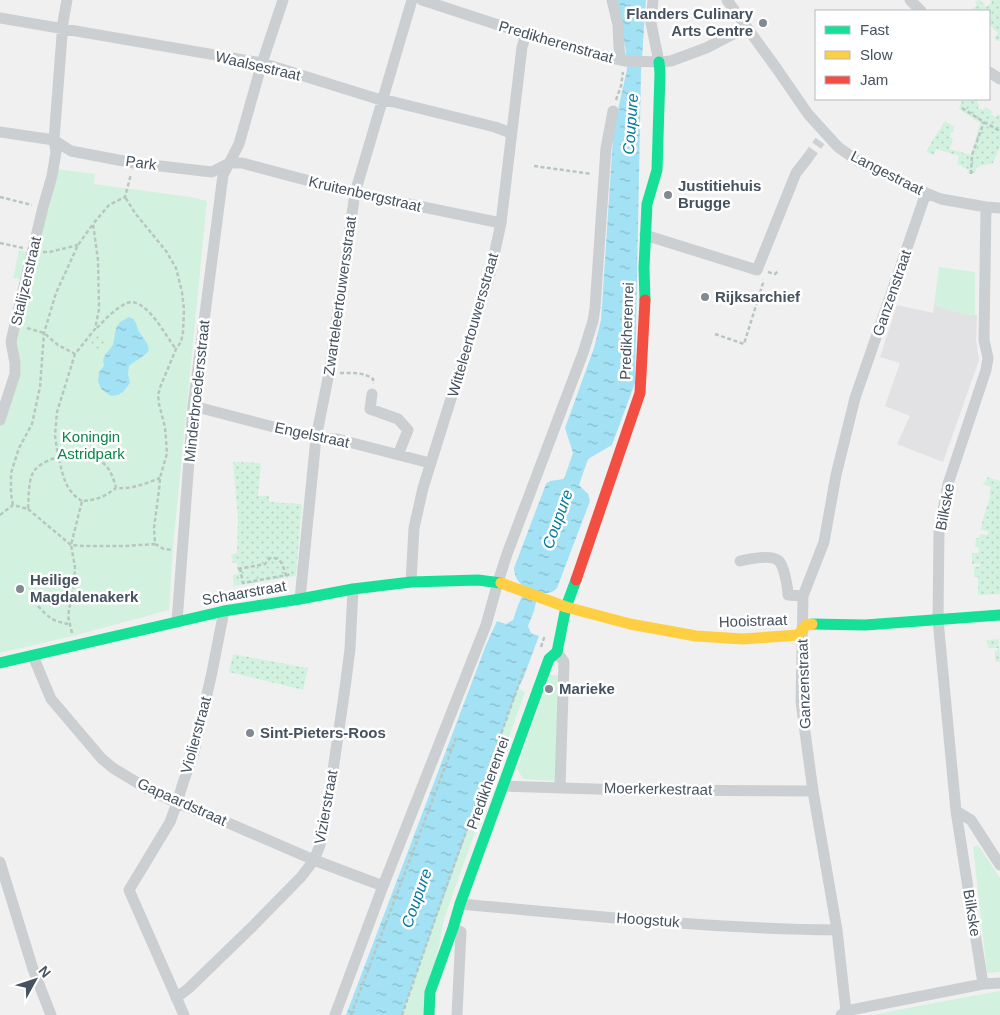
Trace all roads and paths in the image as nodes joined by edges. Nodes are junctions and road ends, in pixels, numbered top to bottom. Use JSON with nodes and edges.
{"nodes":[{"id":1,"x":67,"y":0,"type":"edge"},
{"id":2,"x":283,"y":0,"type":"edge"},
{"id":3,"x":412,"y":0,"type":"edge"},
{"id":4,"x":422,"y":0,"type":"edge"},
{"id":5,"x":612,"y":0,"type":"edge"},
{"id":6,"x":653,"y":0,"type":"edge"},
{"id":7,"x":727,"y":0,"type":"edge"},
{"id":8,"x":910,"y":0,"type":"edge"},
{"id":9,"x":921,"y":10,"type":"edge"},
{"id":10,"x":0,"y":18,"type":"edge"},
{"id":11,"x":747,"y":27,"type":"junction"},
{"id":12,"x":63,"y":30,"type":"junction"},
{"id":13,"x":526,"y":34,"type":"junction"},
{"id":14,"x":624,"y":60,"type":"junction"},
{"id":15,"x":659,"y":62,"type":"junction"},
{"id":16,"x":262,"y":63,"type":"junction"},
{"id":17,"x":381,"y":100,"type":"junction"},
{"id":18,"x":962,"y":108,"type":"dead end"},
{"id":19,"x":613,"y":111,"type":"joint"},
{"id":20,"x":984,"y":122,"type":"junction"},
{"id":21,"x":1000,"y":131,"type":"edge"},
{"id":22,"x":511,"y":133,"type":"junction"},
{"id":23,"x":1,"y":135,"type":"edge"},
{"id":24,"x":54,"y":140,"type":"junction"},
{"id":25,"x":807,"y":159,"type":"tunnel mouth"},
{"id":26,"x":229,"y":162,"type":"junction"},
{"id":27,"x":134,"y":163,"type":"junction"},
{"id":28,"x":534,"y":166,"type":"dead end"},
{"id":29,"x":596,"y":174,"type":"dead end"},
{"id":30,"x":971,"y":174,"type":"dead end"},
{"id":31,"x":355,"y":193,"type":"junction"},
{"id":32,"x":926,"y":193,"type":"junction"},
{"id":33,"x":0,"y":196,"type":"edge"},
{"id":34,"x":125,"y":197,"type":"junction"},
{"id":35,"x":43,"y":207,"type":"junction"},
{"id":36,"x":986,"y":207,"type":"junction"},
{"id":37,"x":1000,"y":208,"type":"edge"},
{"id":38,"x":501,"y":223,"type":"junction"},
{"id":39,"x":93,"y":224,"type":"junction"},
{"id":40,"x":645,"y":235,"type":"junction"},
{"id":41,"x":0,"y":243,"type":"edge"},
{"id":42,"x":78,"y":245,"type":"junction"},
{"id":43,"x":33,"y":250,"type":"junction"},
{"id":44,"x":757,"y":270,"type":"junction"},
{"id":45,"x":15,"y":324,"type":"junction"},
{"id":46,"x":96,"y":328,"type":"junction"},
{"id":47,"x":44,"y":333,"type":"junction"},
{"id":48,"x":715,"y":334,"type":"dead end"},
{"id":49,"x":176,"y":349,"type":"junction"},
{"id":50,"x":75,"y":354,"type":"junction"},
{"id":51,"x":329,"y":373,"type":"junction"},
{"id":52,"x":372,"y":394,"type":"joint"},
{"id":53,"x":193,"y":406,"type":"junction"},
{"id":54,"x":0,"y":420,"type":"edge"},
{"id":55,"x":316,"y":438,"type":"junction"},
{"id":56,"x":398,"y":455,"type":"junction"},
{"id":57,"x":58,"y":458,"type":"junction"},
{"id":58,"x":430,"y":464,"type":"junction"},
{"id":59,"x":160,"y":478,"type":"junction"},
{"id":60,"x":116,"y":488,"type":"junction"},
{"id":61,"x":82,"y":501,"type":"junction"},
{"id":62,"x":13,"y":504,"type":"junction"},
{"id":63,"x":28,"y":509,"type":"junction"},
{"id":64,"x":0,"y":515,"type":"edge"},
{"id":65,"x":154,"y":544,"type":"junction"},
{"id":66,"x":71,"y":545,"type":"junction"},
{"id":67,"x":182,"y":550,"type":"junction"},
{"id":68,"x":740,"y":561,"type":"dead end"},
{"id":69,"x":303,"y":572,"type":"junction"},
{"id":70,"x":286,"y":576,"type":"junction"},
{"id":71,"x":411,"y":582,"type":"junction"},
{"id":72,"x":503,"y":584,"type":"junction"},
{"id":73,"x":353,"y":589,"type":"junction"},
{"id":74,"x":803,"y":596,"type":"junction"},
{"id":75,"x":541,"y":598,"type":"joint"},
{"id":76,"x":300,"y":599,"type":"junction"},
{"id":77,"x":38,"y":606,"type":"dead end"},
{"id":78,"x":566,"y":607,"type":"junction"},
{"id":79,"x":224,"y":611,"type":"junction"},
{"id":80,"x":1000,"y":615,"type":"edge"},
{"id":81,"x":938,"y":620,"type":"junction"},
{"id":82,"x":177,"y":622,"type":"junction"},
{"id":83,"x":69,"y":624,"type":"junction"},
{"id":84,"x":802,"y":631,"type":"junction"},
{"id":85,"x":76,"y":645,"type":"junction"},
{"id":86,"x":557,"y":652,"type":"junction"},
{"id":87,"x":33,"y":656,"type":"junction"},
{"id":88,"x":0,"y":663,"type":"edge"},
{"id":89,"x":524,"y":670,"type":"dead end"},
{"id":90,"x":456,"y":737,"type":"dead end"},
{"id":91,"x":503,"y":786,"type":"junction"},
{"id":92,"x":560,"y":787,"type":"junction"},
{"id":93,"x":813,"y":791,"type":"junction"},
{"id":94,"x":177,"y":803,"type":"junction"},
{"id":95,"x":956,"y":812,"type":"junction"},
{"id":96,"x":314,"y":860,"type":"junction"},
{"id":97,"x":0,"y":862,"type":"edge"},
{"id":98,"x":1000,"y":865,"type":"edge"},
{"id":99,"x":383,"y":886,"type":"junction"},
{"id":100,"x":460,"y":904,"type":"junction"},
{"id":101,"x":453,"y":928,"type":"junction"},
{"id":102,"x":837,"y":930,"type":"junction"},
{"id":103,"x":1000,"y":982,"type":"edge"},
{"id":104,"x":984,"y":984,"type":"junction"},
{"id":105,"x":176,"y":998,"type":"junction"},
{"id":106,"x":843,"y":1013,"type":"edge"},
{"id":107,"x":51,"y":1015,"type":"edge"},
{"id":108,"x":184,"y":1015,"type":"edge"},
{"id":109,"x":335,"y":1015,"type":"edge"},
{"id":110,"x":351,"y":1015,"type":"edge"},
{"id":111,"x":402,"y":1015,"type":"edge"},
{"id":112,"x":429,"y":1015,"type":"edge"},
{"id":113,"x":457,"y":1015,"type":"edge"}],
"edges":[{"from":1,"to":12,"type":"street","name":"Stalijzerstraat"},
{"from":2,"to":16,"type":"street","name":"Minderbroedersstraat"},
{"from":3,"to":17,"type":"street","name":"Zwarteleertouwersstraat"},
{"from":4,"to":13,"type":"street","name":"Predikherenstraat"},
{"from":5,"to":14,"type":"street"},
{"from":6,"to":15,"type":"street","name":"Predikherenrei"},
{"from":7,"to":11,"type":"street","name":"Langestraat"},
{"from":8,"to":9,"type":"street"},
{"from":10,"to":12,"type":"street","name":"Waalsestraat"},
{"from":11,"to":15,"type":"street","name":"Predikherenstraat"},
{"from":11,"to":32,"type":"street","name":"Langestraat"},
{"from":12,"to":16,"type":"street","name":"Waalsestraat"},
{"from":12,"to":24,"type":"street","name":"Stalijzerstraat"},
{"from":13,"to":14,"type":"street","name":"Predikherenstraat"},
{"from":13,"to":22,"type":"street","name":"Witteleertouwersstraat"},
{"from":14,"to":15,"type":"street","name":"Predikherenstraat"},
{"from":14,"to":19,"type":"path"},
{"from":15,"to":40,"type":"street","name":"Predikherenrei"},
{"from":16,"to":17,"type":"street","name":"Waalsestraat"},
{"from":16,"to":26,"type":"street","name":"Minderbroedersstraat"},
{"from":17,"to":22,"type":"street","name":"Waalsestraat"},
{"from":17,"to":31,"type":"street","name":"Zwarteleertouwersstraat"},
{"from":18,"to":20,"type":"path"},
{"from":19,"to":72,"type":"street"},
{"from":20,"to":21,"type":"path"},
{"from":20,"to":30,"type":"path"},
{"from":22,"to":38,"type":"street","name":"Witteleertouwersstraat"},
{"from":23,"to":24,"type":"street"},
{"from":24,"to":27,"type":"street","name":"Park"},
{"from":24,"to":35,"type":"street","name":"Stalijzerstraat"},
{"from":25,"to":44,"type":"street"},
{"from":26,"to":27,"type":"street","name":"Park"},
{"from":26,"to":31,"type":"street","name":"Kruitenbergstraat"},
{"from":26,"to":53,"type":"street","name":"Minderbroedersstraat"},
{"from":27,"to":34,"type":"path"},
{"from":28,"to":29,"type":"path"},
{"from":31,"to":38,"type":"street","name":"Kruitenbergstraat"},
{"from":31,"to":51,"type":"street","name":"Zwarteleertouwersstraat"},
{"from":32,"to":36,"type":"street","name":"Langestraat"},
{"from":32,"to":74,"type":"street","name":"Ganzenstraat"},
{"from":33,"to":35,"type":"path"},
{"from":34,"to":39,"type":"path"},
{"from":34,"to":49,"type":"path"},
{"from":35,"to":43,"type":"street","name":"Stalijzerstraat"},
{"from":36,"to":37,"type":"street","name":"Langestraat"},
{"from":36,"to":81,"type":"street","name":"Bilkske"},
{"from":38,"to":58,"type":"street","name":"Witteleertouwersstraat"},
{"from":39,"to":42,"type":"path"},
{"from":39,"to":46,"type":"path"},
{"from":40,"to":44,"type":"street"},
{"from":40,"to":78,"type":"street","name":"Predikherenrei"},
{"from":41,"to":43,"type":"path"},
{"from":42,"to":43,"type":"path"},
{"from":42,"to":47,"type":"path"},
{"from":43,"to":45,"type":"street","name":"Stalijzerstraat"},
{"from":44,"to":48,"type":"path"},
{"from":45,"to":47,"type":"path"},
{"from":45,"to":54,"type":"street","name":"Stalijzerstraat"},
{"from":46,"to":49,"type":"path"},
{"from":46,"to":50,"type":"path"},
{"from":47,"to":50,"type":"path"},
{"from":47,"to":62,"type":"path"},
{"from":49,"to":59,"type":"path"},
{"from":50,"to":57,"type":"path"},
{"from":51,"to":52,"type":"path"},
{"from":51,"to":55,"type":"street","name":"Zwarteleertouwersstraat"},
{"from":52,"to":56,"type":"street"},
{"from":53,"to":55,"type":"street","name":"Engelstraat"},
{"from":53,"to":67,"type":"street","name":"Minderbroedersstraat"},
{"from":55,"to":56,"type":"street","name":"Engelstraat"},
{"from":55,"to":69,"type":"street","name":"Zwarteleertouwersstraat"},
{"from":56,"to":58,"type":"street","name":"Engelstraat"},
{"from":57,"to":60,"type":"path"},
{"from":57,"to":61,"type":"path"},
{"from":57,"to":63,"type":"path"},
{"from":58,"to":71,"type":"street","name":"Witteleertouwersstraat"},
{"from":59,"to":60,"type":"path"},
{"from":59,"to":65,"type":"path"},
{"from":60,"to":61,"type":"path"},
{"from":61,"to":66,"type":"path"},
{"from":62,"to":63,"type":"path"},
{"from":62,"to":64,"type":"path"},
{"from":63,"to":66,"type":"path"},
{"from":65,"to":66,"type":"path"},
{"from":65,"to":67,"type":"path"},
{"from":66,"to":83,"type":"path"},
{"from":67,"to":82,"type":"street","name":"Minderbroedersstraat"},
{"from":68,"to":74,"type":"street"},
{"from":69,"to":70,"type":"path"},
{"from":69,"to":76,"type":"street","name":"Zwarteleertouwersstraat"},
{"from":70,"to":70,"type":"path"},
{"from":71,"to":72,"type":"street","name":"Schaarstraat"},
{"from":71,"to":73,"type":"street","name":"Schaarstraat"},
{"from":72,"to":75,"type":"street","name":"Schaarstraat"},
{"from":72,"to":99,"type":"street"},
{"from":73,"to":76,"type":"street","name":"Schaarstraat"},
{"from":73,"to":96,"type":"street","name":"Vizierstraat"},
{"from":74,"to":84,"type":"street","name":"Ganzenstraat"},
{"from":75,"to":78,"type":"street","name":"Hooistraat"},
{"from":76,"to":79,"type":"street","name":"Schaarstraat"},
{"from":77,"to":83,"type":"path"},
{"from":78,"to":84,"type":"street","name":"Hooistraat"},
{"from":78,"to":86,"type":"street","name":"Predikherenrei"},
{"from":79,"to":82,"type":"street","name":"Schaarstraat"},
{"from":79,"to":94,"type":"street","name":"Violierstraat"},
{"from":80,"to":81,"type":"street","name":"Hooistraat"},
{"from":81,"to":84,"type":"street","name":"Hooistraat"},
{"from":81,"to":95,"type":"street","name":"Bilkske"},
{"from":82,"to":85,"type":"street","name":"Schaarstraat"},
{"from":83,"to":85,"type":"path"},
{"from":84,"to":93,"type":"street","name":"Ganzenstraat"},
{"from":85,"to":87,"type":"street","name":"Schaarstraat"},
{"from":86,"to":91,"type":"street","name":"Predikherenrei"},
{"from":86,"to":92,"type":"street","name":"Predikherenrei"},
{"from":87,"to":88,"type":"street","name":"Schaarstraat"},
{"from":87,"to":94,"type":"street","name":"Gapaardstraat"},
{"from":89,"to":111,"type":"path"},
{"from":90,"to":110,"type":"path"},
{"from":91,"to":92,"type":"street","name":"Moerkerkestraat"},
{"from":91,"to":100,"type":"street","name":"Predikherenrei"},
{"from":92,"to":93,"type":"street","name":"Moerkerkestraat"},
{"from":93,"to":102,"type":"street","name":"Ganzenstraat"},
{"from":94,"to":96,"type":"street","name":"Gapaardstraat"},
{"from":94,"to":105,"type":"street","name":"Violierstraat"},
{"from":95,"to":98,"type":"street"},
{"from":95,"to":104,"type":"street","name":"Bilkske"},
{"from":96,"to":99,"type":"street","name":"Gapaardstraat"},
{"from":96,"to":105,"type":"street","name":"Vizierstraat"},
{"from":97,"to":107,"type":"street"},
{"from":99,"to":109,"type":"street"},
{"from":100,"to":101,"type":"street","name":"Predikherenrei"},
{"from":100,"to":102,"type":"street","name":"Hoogstuk"},
{"from":101,"to":112,"type":"street","name":"Predikherenrei"},
{"from":101,"to":113,"type":"street"},
{"from":102,"to":106,"type":"street","name":"Ganzenstraat"},
{"from":103,"to":104,"type":"street"},
{"from":104,"to":106,"type":"street"},
{"from":105,"to":108,"type":"street","name":"Violierstraat"}]}
